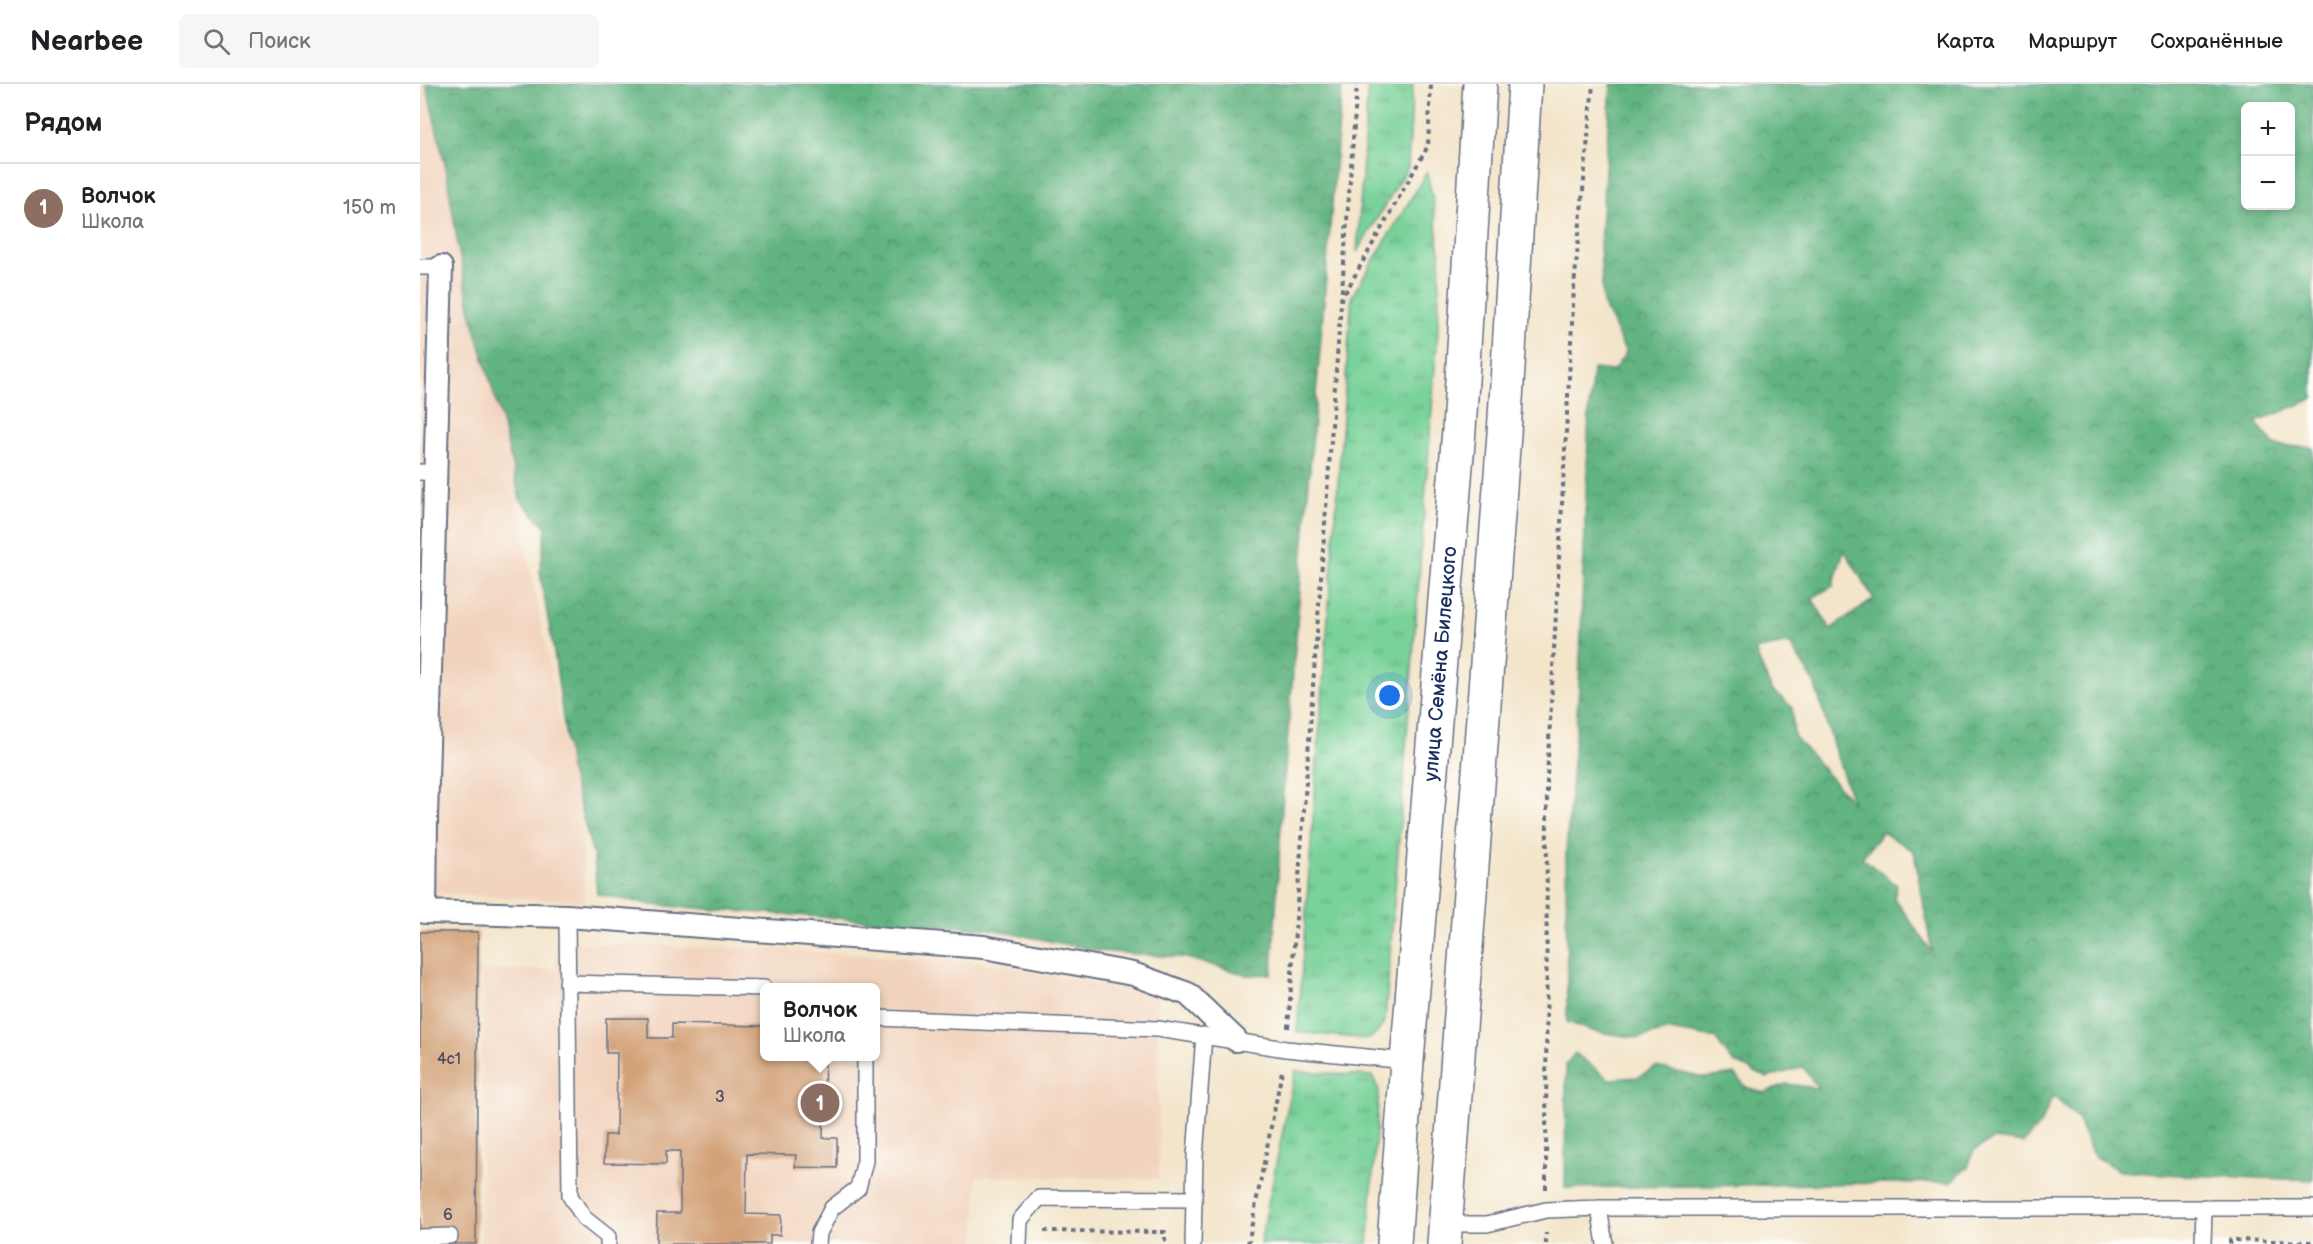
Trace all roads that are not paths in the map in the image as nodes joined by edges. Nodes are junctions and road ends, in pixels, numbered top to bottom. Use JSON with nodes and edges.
{"nodes":[{"id":1,"x":1480,"y":84,"type":"edge"},
{"id":2,"x":1525,"y":84,"type":"edge"},
{"id":3,"x":430,"y":267,"type":"edge"},
{"id":4,"x":428,"y":473,"type":"edge"},
{"id":5,"x":425,"y":640,"type":"edge"},
{"id":6,"x":423,"y":819,"type":"edge"},
{"id":7,"x":423,"y":912,"type":"edge"},
{"id":8,"x":567,"y":916,"type":"junction"},
{"id":9,"x":567,"y":983,"type":"junction"},
{"id":10,"x":760,"y":988,"type":"edge"},
{"id":11,"x":880,"y":1018,"type":"edge"},
{"id":12,"x":1204,"y":1035,"type":"junction"},
{"id":13,"x":1236,"y":1040,"type":"junction"},
{"id":14,"x":865,"y":1061,"type":"edge"},
{"id":15,"x":1407,"y":1061,"type":"junction"},
{"id":16,"x":1194,"y":1199,"type":"junction"},
{"id":17,"x":2204,"y":1207,"type":"junction"},
{"id":18,"x":1599,"y":1208,"type":"junction"},
{"id":19,"x":2313,"y":1208,"type":"edge"},
{"id":20,"x":1445,"y":1234,"type":"edge"},
{"id":21,"x":450,"y":1236,"type":"dead end"},
{"id":22,"x":420,"y":1237,"type":"edge"},
{"id":23,"x":608,"y":1244,"type":"edge"},
{"id":24,"x":818,"y":1244,"type":"edge"},
{"id":25,"x":1019,"y":1244,"type":"edge"},
{"id":26,"x":1193,"y":1244,"type":"edge"},
{"id":27,"x":1394,"y":1244,"type":"edge"},
{"id":28,"x":1605,"y":1244,"type":"edge"},
{"id":29,"x":2203,"y":1244,"type":"edge"}],
"edges":[{"from":1,"to":15,"type":"main road","name":"улица Семёна Билецкого"},
{"from":2,"to":20,"type":"main road"},
{"from":3,"to":4,"type":"street"},
{"from":4,"to":5,"type":"street"},
{"from":5,"to":6,"type":"street"},
{"from":6,"to":7,"type":"street"},
{"from":7,"to":8,"type":"street"},
{"from":8,"to":9,"type":"lane"},
{"from":8,"to":13,"type":"street"},
{"from":9,"to":10,"type":"lane"},
{"from":9,"to":23,"type":"lane"},
{"from":11,"to":12,"type":"lane"},
{"from":12,"to":13,"type":"lane"},
{"from":12,"to":16,"type":"lane"},
{"from":13,"to":15,"type":"lane"},
{"from":14,"to":24,"type":"lane"},
{"from":15,"to":27,"type":"main road","name":"улица Семёна Билецкого"},
{"from":16,"to":25,"type":"lane"},
{"from":16,"to":26,"type":"lane"},
{"from":17,"to":18,"type":"lane"},
{"from":17,"to":19,"type":"lane"},
{"from":17,"to":29,"type":"lane"},
{"from":18,"to":20,"type":"lane"},
{"from":18,"to":28,"type":"lane"},
{"from":21,"to":22,"type":"lane"}]}
